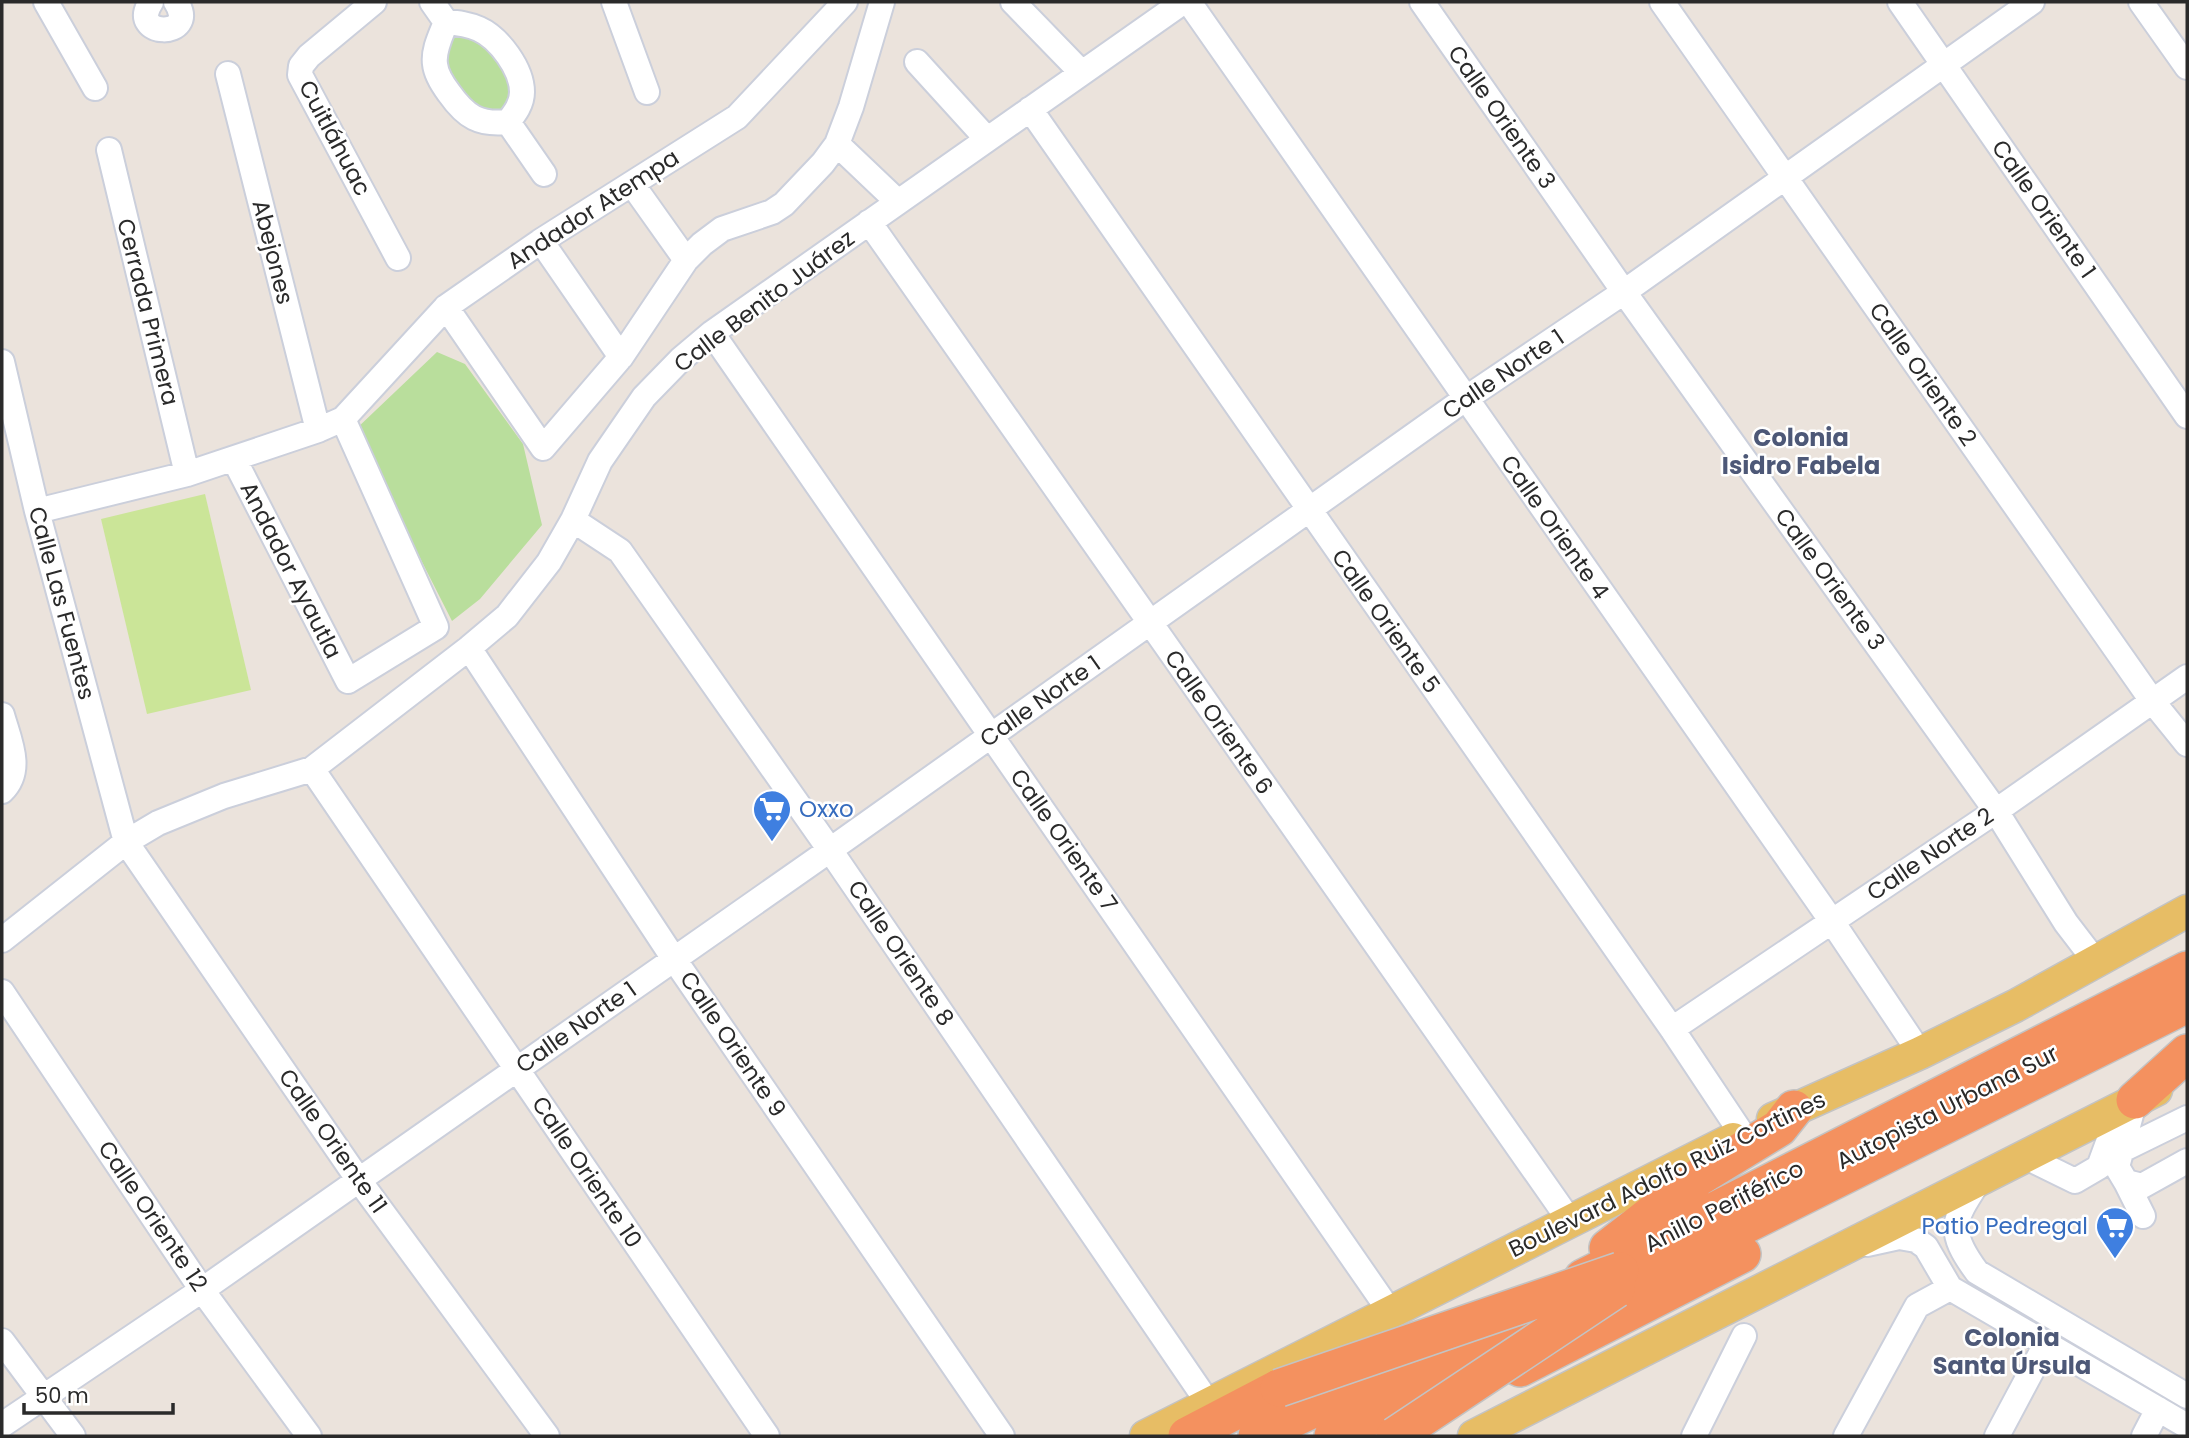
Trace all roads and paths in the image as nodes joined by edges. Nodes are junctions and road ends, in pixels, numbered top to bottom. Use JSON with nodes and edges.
{"nodes":[{"id":1,"x":46,"y":2,"type":"edge"},
{"id":2,"x":151,"y":2,"type":"edge"},
{"id":3,"x":176,"y":2,"type":"edge"},
{"id":4,"x":374,"y":2,"type":"edge"},
{"id":5,"x":432,"y":2,"type":"edge"},
{"id":6,"x":614,"y":2,"type":"edge"},
{"id":7,"x":845,"y":2,"type":"edge"},
{"id":8,"x":882,"y":2,"type":"edge"},
{"id":9,"x":1013,"y":2,"type":"edge"},
{"id":10,"x":1183,"y":2,"type":"edge"},
{"id":11,"x":1189,"y":2,"type":"edge"},
{"id":12,"x":1422,"y":2,"type":"edge"},
{"id":13,"x":1662,"y":2,"type":"edge"},
{"id":14,"x":1900,"y":2,"type":"edge"},
{"id":15,"x":2032,"y":2,"type":"edge"},
{"id":16,"x":2141,"y":2,"type":"edge"},
{"id":17,"x":1155,"y":9,"type":"edge"},
{"id":18,"x":446,"y":23,"type":"junction"},
{"id":19,"x":917,"y":62,"type":"dead end"},
{"id":20,"x":1944,"y":64,"type":"junction"},
{"id":21,"x":2187,"y":67,"type":"edge"},
{"id":22,"x":1082,"y":73,"type":"junction"},
{"id":23,"x":228,"y":74,"type":"dead end"},
{"id":24,"x":95,"y":88,"type":"dead end"},
{"id":25,"x":647,"y":92,"type":"dead end"},
{"id":26,"x":1030,"y":109,"type":"junction"},
{"id":27,"x":508,"y":122,"type":"junction"},
{"id":28,"x":987,"y":139,"type":"junction"},
{"id":29,"x":837,"y":144,"type":"junction"},
{"id":30,"x":109,"y":150,"type":"dead end"},
{"id":31,"x":544,"y":174,"type":"dead end"},
{"id":32,"x":1785,"y":177,"type":"junction"},
{"id":33,"x":632,"y":184,"type":"junction"},
{"id":34,"x":898,"y":202,"type":"junction"},
{"id":35,"x":869,"y":222,"type":"junction"},
{"id":36,"x":541,"y":241,"type":"junction"},
{"id":37,"x":398,"y":258,"type":"dead end"},
{"id":38,"x":686,"y":260,"type":"junction"},
{"id":39,"x":1623,"y":292,"type":"junction"},
{"id":40,"x":446,"y":307,"type":"junction"},
{"id":41,"x":712,"y":333,"type":"junction"},
{"id":42,"x":621,"y":357,"type":"junction"},
{"id":43,"x":2,"y":362,"type":"edge"},
{"id":44,"x":1465,"y":399,"type":"junction"},
{"id":45,"x":2187,"y":416,"type":"edge"},
{"id":46,"x":343,"y":419,"type":"junction"},
{"id":47,"x":318,"y":430,"type":"junction"},
{"id":48,"x":234,"y":459,"type":"junction"},
{"id":49,"x":187,"y":474,"type":"junction"},
{"id":50,"x":1308,"y":510,"type":"junction"},
{"id":51,"x":37,"y":511,"type":"junction"},
{"id":52,"x":573,"y":520,"type":"junction"},
{"id":53,"x":1150,"y":623,"type":"junction"},
{"id":54,"x":469,"y":648,"type":"junction"},
{"id":55,"x":2187,"y":677,"type":"edge"},
{"id":56,"x":2153,"y":702,"type":"junction"},
{"id":57,"x":2,"y":715,"type":"edge"},
{"id":58,"x":991,"y":735,"type":"junction"},
{"id":59,"x":2187,"y":744,"type":"edge"},
{"id":60,"x":313,"y":769,"type":"junction"},
{"id":61,"x":2,"y":791,"type":"edge"},
{"id":62,"x":1996,"y":811,"type":"junction"},
{"id":63,"x":126,"y":842,"type":"junction"},
{"id":64,"x":830,"y":850,"type":"junction"},
{"id":65,"x":2187,"y":911,"type":"edge"},
{"id":66,"x":1831,"y":920,"type":"junction"},
{"id":67,"x":2,"y":940,"type":"edge"},
{"id":68,"x":2089,"y":953,"type":"dead end"},
{"id":69,"x":674,"y":959,"type":"junction"},
{"id":70,"x":2187,"y":972,"type":"edge"},
{"id":71,"x":2187,"y":986,"type":"edge"},
{"id":72,"x":2,"y":992,"type":"edge"},
{"id":73,"x":2187,"y":1004,"type":"edge"},
{"id":74,"x":2119,"y":1020,"type":"junction"},
{"id":75,"x":2187,"y":1023,"type":"edge"},
{"id":76,"x":1672,"y":1029,"type":"junction"},
{"id":77,"x":1920,"y":1053,"type":"junction"},
{"id":78,"x":2187,"y":1053,"type":"edge"},
{"id":79,"x":2077,"y":1059,"type":"junction"},
{"id":80,"x":517,"y":1069,"type":"junction"},
{"id":81,"x":2187,"y":1074,"type":"edge"},
{"id":82,"x":2128,"y":1104,"type":"junction"},
{"id":83,"x":1794,"y":1109,"type":"junction"},
{"id":84,"x":2187,"y":1118,"type":"edge"},
{"id":85,"x":1742,"y":1134,"type":"junction"},
{"id":86,"x":2122,"y":1150,"type":"junction"},
{"id":87,"x":2024,"y":1156,"type":"junction"},
{"id":88,"x":2187,"y":1161,"type":"edge"},
{"id":89,"x":1981,"y":1178,"type":"junction"},
{"id":90,"x":358,"y":1179,"type":"junction"},
{"id":91,"x":2126,"y":1182,"type":"junction"},
{"id":92,"x":2143,"y":1216,"type":"dead end"},
{"id":93,"x":1570,"y":1221,"type":"junction"},
{"id":94,"x":1842,"y":1249,"type":"junction"},
{"id":95,"x":1618,"y":1280,"type":"junction"},
{"id":96,"x":1566,"y":1287,"type":"junction"},
{"id":97,"x":1950,"y":1288,"type":"junction"},
{"id":98,"x":202,"y":1290,"type":"junction"},
{"id":99,"x":1391,"y":1313,"type":"junction"},
{"id":100,"x":1744,"y":1336,"type":"dead end"},
{"id":101,"x":2,"y":1341,"type":"edge"},
{"id":102,"x":2046,"y":1344,"type":"junction"},
{"id":103,"x":2187,"y":1396,"type":"edge"},
{"id":104,"x":45,"y":1397,"type":"junction"},
{"id":105,"x":1209,"y":1404,"type":"junction"},
{"id":106,"x":2158,"y":1409,"type":"junction"},
{"id":107,"x":2,"y":1425,"type":"edge"},
{"id":108,"x":2187,"y":1426,"type":"edge"},
{"id":109,"x":73,"y":1436,"type":"edge"},
{"id":110,"x":309,"y":1436,"type":"edge"},
{"id":111,"x":547,"y":1436,"type":"edge"},
{"id":112,"x":767,"y":1436,"type":"edge"},
{"id":113,"x":1002,"y":1436,"type":"edge"},
{"id":114,"x":1146,"y":1436,"type":"edge"},
{"id":115,"x":1186,"y":1436,"type":"edge"},
{"id":116,"x":1257,"y":1436,"type":"edge"},
{"id":117,"x":1295,"y":1436,"type":"edge"},
{"id":118,"x":1334,"y":1436,"type":"edge"},
{"id":119,"x":1388,"y":1436,"type":"edge"},
{"id":120,"x":1395,"y":1436,"type":"edge"},
{"id":121,"x":1474,"y":1436,"type":"edge"},
{"id":122,"x":1694,"y":1436,"type":"edge"},
{"id":123,"x":1846,"y":1436,"type":"edge"},
{"id":124,"x":1997,"y":1436,"type":"edge"},
{"id":125,"x":2144,"y":1436,"type":"edge"}],
"edges":[{"from":1,"to":24,"type":"street"},
{"from":2,"to":3,"type":"street"},
{"from":4,"to":37,"type":"street","name":"Cuitláhuac"},
{"from":5,"to":18,"type":"street"},
{"from":6,"to":25,"type":"street"},
{"from":7,"to":33,"type":"street","name":"Andador Atempa"},
{"from":8,"to":29,"type":"street"},
{"from":9,"to":22,"type":"street"},
{"from":10,"to":17,"type":"street","name":"Calle Benito Juárez"},
{"from":11,"to":44,"type":"street","name":"Calle Oriente 4"},
{"from":12,"to":39,"type":"street","name":"Calle Oriente 3"},
{"from":13,"to":32,"type":"street","name":"Calle Oriente 2"},
{"from":14,"to":20,"type":"street","name":"Calle Oriente 1"},
{"from":15,"to":20,"type":"street","name":"Calle Norte 1"},
{"from":16,"to":21,"type":"street"},
{"from":17,"to":22,"type":"street","name":"Calle Benito Juárez"},
{"from":18,"to":27,"type":"street"},
{"from":18,"to":27,"type":"street"},
{"from":19,"to":28,"type":"street"},
{"from":20,"to":32,"type":"street","name":"Calle Norte 1"},
{"from":20,"to":45,"type":"street","name":"Calle Oriente 1"},
{"from":22,"to":26,"type":"street","name":"Calle Benito Juárez"},
{"from":23,"to":47,"type":"street","name":"Abejones"},
{"from":26,"to":28,"type":"street","name":"Calle Benito Juárez"},
{"from":26,"to":50,"type":"street","name":"Calle Oriente 5"},
{"from":27,"to":31,"type":"street"},
{"from":28,"to":34,"type":"street","name":"Calle Benito Juárez"},
{"from":29,"to":34,"type":"street"},
{"from":29,"to":38,"type":"street"},
{"from":30,"to":49,"type":"street","name":"Cerrada Primera"},
{"from":32,"to":39,"type":"street","name":"Calle Norte 1"},
{"from":32,"to":56,"type":"street","name":"Calle Oriente 2"},
{"from":33,"to":36,"type":"street","name":"Andador Atempa"},
{"from":33,"to":38,"type":"street"},
{"from":34,"to":35,"type":"street","name":"Calle Benito Juárez"},
{"from":35,"to":41,"type":"street","name":"Calle Benito Juárez"},
{"from":35,"to":53,"type":"street","name":"Calle Oriente 6"},
{"from":36,"to":40,"type":"street","name":"Andador Atempa"},
{"from":36,"to":42,"type":"street"},
{"from":38,"to":42,"type":"street"},
{"from":39,"to":44,"type":"street","name":"Calle Norte 1"},
{"from":39,"to":62,"type":"street","name":"Calle Oriente 3"},
{"from":40,"to":42,"type":"street"},
{"from":40,"to":46,"type":"street","name":"Andador Atempa"},
{"from":41,"to":52,"type":"street","name":"Calle Benito Juárez"},
{"from":41,"to":58,"type":"street","name":"Calle Oriente 7"},
{"from":43,"to":51,"type":"street","name":"Calle Las Fuentes"},
{"from":44,"to":50,"type":"street","name":"Calle Norte 1"},
{"from":44,"to":66,"type":"street","name":"Calle Oriente 4"},
{"from":46,"to":47,"type":"street"},
{"from":46,"to":48,"type":"street","name":"Andador Ayautla"},
{"from":47,"to":48,"type":"street"},
{"from":48,"to":49,"type":"street"},
{"from":49,"to":51,"type":"street"},
{"from":50,"to":53,"type":"street","name":"Calle Norte 1"},
{"from":50,"to":76,"type":"street","name":"Calle Oriente 5"},
{"from":51,"to":63,"type":"street","name":"Calle Las Fuentes"},
{"from":52,"to":54,"type":"street","name":"Calle Benito Juárez"},
{"from":52,"to":64,"type":"street","name":"Calle Oriente 8"},
{"from":53,"to":58,"type":"street","name":"Calle Norte 1"},
{"from":53,"to":93,"type":"street","name":"Calle Oriente 6"},
{"from":54,"to":60,"type":"street","name":"Calle Benito Juárez"},
{"from":54,"to":69,"type":"street","name":"Calle Oriente 9"},
{"from":55,"to":56,"type":"street","name":"Calle Norte 2"},
{"from":56,"to":59,"type":"street","name":"Calle Oriente 2"},
{"from":56,"to":62,"type":"street","name":"Calle Norte 2"},
{"from":57,"to":61,"type":"street"},
{"from":58,"to":64,"type":"street","name":"Calle Norte 1"},
{"from":58,"to":99,"type":"street","name":"Calle Oriente 7"},
{"from":60,"to":63,"type":"street","name":"Calle Benito Juárez"},
{"from":60,"to":80,"type":"street","name":"Calle Oriente 10"},
{"from":62,"to":66,"type":"street","name":"Calle Norte 2"},
{"from":62,"to":68,"type":"street","name":"Calle Oriente 3"},
{"from":63,"to":67,"type":"street","name":"Calle Benito Juárez"},
{"from":63,"to":90,"type":"street","name":"Calle Oriente 11"},
{"from":64,"to":69,"type":"street","name":"Calle Norte 1"},
{"from":64,"to":105,"type":"street","name":"Calle Oriente 8"},
{"from":65,"to":77,"type":"main road","name":"Boulevard Adolfo Ruiz Cortines"},
{"from":66,"to":76,"type":"street","name":"Calle Norte 2"},
{"from":66,"to":77,"type":"street","name":"Calle Oriente 4"},
{"from":69,"to":80,"type":"street","name":"Calle Norte 1"},
{"from":69,"to":113,"type":"street","name":"Calle Oriente 9"},
{"from":70,"to":74,"type":"highway"},
{"from":70,"to":96,"type":"highway","name":"Anillo Periférico"},
{"from":71,"to":74,"type":"highway","name":"Autopista Urbana Sur"},
{"from":72,"to":98,"type":"street","name":"Calle Oriente 12"},
{"from":73,"to":79,"type":"highway","name":"Autopista Urbana Sur"},
{"from":74,"to":95,"type":"highway","name":"Autopista Urbana Sur"},
{"from":75,"to":79,"type":"highway"},
{"from":75,"to":119,"type":"highway"},
{"from":76,"to":85,"type":"street","name":"Calle Oriente 5"},
{"from":77,"to":83,"type":"main road","name":"Boulevard Adolfo Ruiz Cortines"},
{"from":78,"to":82,"type":"highway"},
{"from":79,"to":95,"type":"highway","name":"Autopista Urbana Sur"},
{"from":80,"to":90,"type":"street","name":"Calle Norte 1"},
{"from":80,"to":112,"type":"street","name":"Calle Oriente 10"},
{"from":81,"to":82,"type":"main road"},
{"from":82,"to":86,"type":"street"},
{"from":82,"to":87,"type":"main road"},
{"from":82,"to":87,"type":"street"},
{"from":83,"to":85,"type":"main road","name":"Boulevard Adolfo Ruiz Cortines"},
{"from":83,"to":96,"type":"highway"},
{"from":84,"to":86,"type":"street"},
{"from":85,"to":93,"type":"main road","name":"Boulevard Adolfo Ruiz Cortines"},
{"from":86,"to":91,"type":"street"},
{"from":87,"to":89,"type":"main road"},
{"from":88,"to":91,"type":"street"},
{"from":89,"to":94,"type":"main road"},
{"from":89,"to":103,"type":"street"},
{"from":90,"to":98,"type":"street","name":"Calle Norte 1"},
{"from":90,"to":111,"type":"street","name":"Calle Oriente 11"},
{"from":91,"to":92,"type":"street"},
{"from":93,"to":99,"type":"main road","name":"Boulevard Adolfo Ruiz Cortines"},
{"from":94,"to":97,"type":"street"},
{"from":94,"to":121,"type":"main road"},
{"from":95,"to":115,"type":"highway","bridge":true},
{"from":95,"to":117,"type":"highway","name":"Autopista Urbana Sur","bridge":true},
{"from":95,"to":118,"type":"highway","name":"Autopista Urbana Sur","bridge":true},
{"from":95,"to":120,"type":"highway","bridge":true},
{"from":96,"to":116,"type":"highway","name":"Anillo Periférico"},
{"from":97,"to":102,"type":"street"},
{"from":97,"to":123,"type":"street"},
{"from":98,"to":104,"type":"street","name":"Calle Norte 1"},
{"from":98,"to":110,"type":"street","name":"Calle Oriente 12"},
{"from":99,"to":105,"type":"main road","name":"Boulevard Adolfo Ruiz Cortines"},
{"from":100,"to":122,"type":"street"},
{"from":101,"to":104,"type":"street"},
{"from":102,"to":106,"type":"street"},
{"from":102,"to":124,"type":"street"},
{"from":104,"to":107,"type":"street","name":"Calle Norte 1"},
{"from":104,"to":109,"type":"street"},
{"from":105,"to":114,"type":"main road","name":"Boulevard Adolfo Ruiz Cortines"},
{"from":106,"to":108,"type":"street"},
{"from":106,"to":125,"type":"street"}]}
